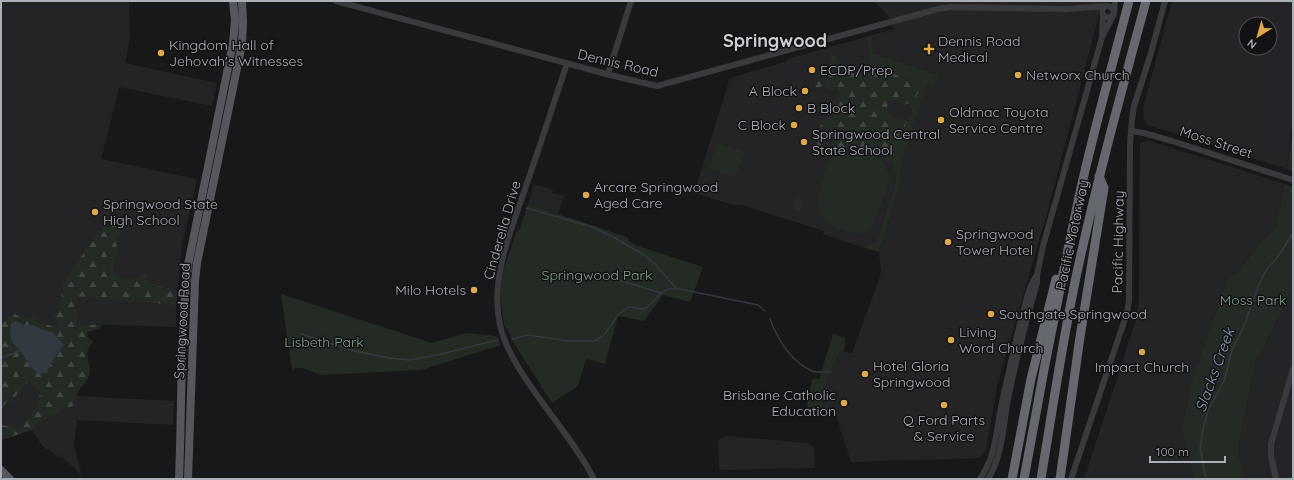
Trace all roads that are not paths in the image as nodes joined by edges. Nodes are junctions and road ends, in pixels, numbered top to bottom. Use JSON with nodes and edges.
{"nodes":[{"id":1,"x":233,"y":1,"type":"edge"},
{"id":2,"x":242,"y":1,"type":"edge"},
{"id":3,"x":336,"y":1,"type":"edge"},
{"id":4,"x":631,"y":1,"type":"edge"},
{"id":5,"x":1115,"y":1,"type":"edge"},
{"id":6,"x":1129,"y":1,"type":"edge"},
{"id":7,"x":1146,"y":1,"type":"edge"},
{"id":8,"x":1165,"y":1,"type":"edge"},
{"id":9,"x":1107,"y":4,"type":"edge"},
{"id":10,"x":1084,"y":9,"type":"junction"},
{"id":11,"x":1114,"y":13,"type":"junction"},
{"id":12,"x":1103,"y":15,"type":"junction"},
{"id":13,"x":1102,"y":37,"type":"junction"},
{"id":14,"x":567,"y":63,"type":"junction"},
{"id":15,"x":608,"y":74,"type":"junction"},
{"id":16,"x":1131,"y":131,"type":"junction"},
{"id":17,"x":1099,"y":176,"type":"junction"},
{"id":18,"x":1293,"y":180,"type":"edge"},
{"id":19,"x":1069,"y":247,"type":"junction"},
{"id":20,"x":1037,"y":275,"type":"junction"},
{"id":21,"x":1293,"y":368,"type":"edge"},
{"id":22,"x":1,"y":470,"type":"edge"},
{"id":23,"x":10,"y":479,"type":"edge"},
{"id":24,"x":179,"y":479,"type":"edge"},
{"id":25,"x":188,"y":479,"type":"edge"},
{"id":26,"x":594,"y":479,"type":"edge"},
{"id":27,"x":980,"y":479,"type":"edge"},
{"id":28,"x":988,"y":479,"type":"edge"},
{"id":29,"x":1012,"y":479,"type":"edge"},
{"id":30,"x":1024,"y":479,"type":"edge"},
{"id":31,"x":1041,"y":479,"type":"edge"},
{"id":32,"x":1060,"y":479,"type":"edge"},
{"id":33,"x":1071,"y":479,"type":"edge"},
{"id":34,"x":1276,"y":479,"type":"edge"}],
"edges":[{"from":1,"to":24,"type":"main road","name":"Springwood Road"},
{"from":2,"to":25,"type":"main road","name":"Springwood Road"},
{"from":3,"to":14,"type":"street","name":"Dennis Road"},
{"from":4,"to":15,"type":"street"},
{"from":5,"to":11,"type":"street"},
{"from":6,"to":19,"type":"highway","name":"Pacific Motorway"},
{"from":7,"to":17,"type":"highway","name":"Pacific Motorway"},
{"from":8,"to":16,"type":"street","name":"Pacific Highway"},
{"from":9,"to":10,"type":"street","name":"Dennis Road"},
{"from":9,"to":11,"type":"street"},
{"from":9,"to":12,"type":"street"},
{"from":10,"to":12,"type":"street","name":"Dennis Road"},
{"from":10,"to":15,"type":"street","name":"Dennis Road"},
{"from":11,"to":12,"type":"street"},
{"from":11,"to":13,"type":"street"},
{"from":12,"to":13,"type":"street"},
{"from":13,"to":20,"type":"street"},
{"from":14,"to":15,"type":"street","name":"Dennis Road"},
{"from":14,"to":26,"type":"street","name":"Cinderella Drive"},
{"from":16,"to":18,"type":"street","name":"Moss Street"},
{"from":16,"to":33,"type":"street","name":"Pacific Highway"},
{"from":17,"to":31,"type":"highway","name":"Pacific Motorway"},
{"from":17,"to":32,"type":"highway"},
{"from":19,"to":29,"type":"highway"},
{"from":19,"to":30,"type":"highway","name":"Pacific Motorway"},
{"from":20,"to":27,"type":"street"},
{"from":20,"to":28,"type":"street"},
{"from":21,"to":34,"type":"street"},
{"from":22,"to":23,"type":"main road"}]}
